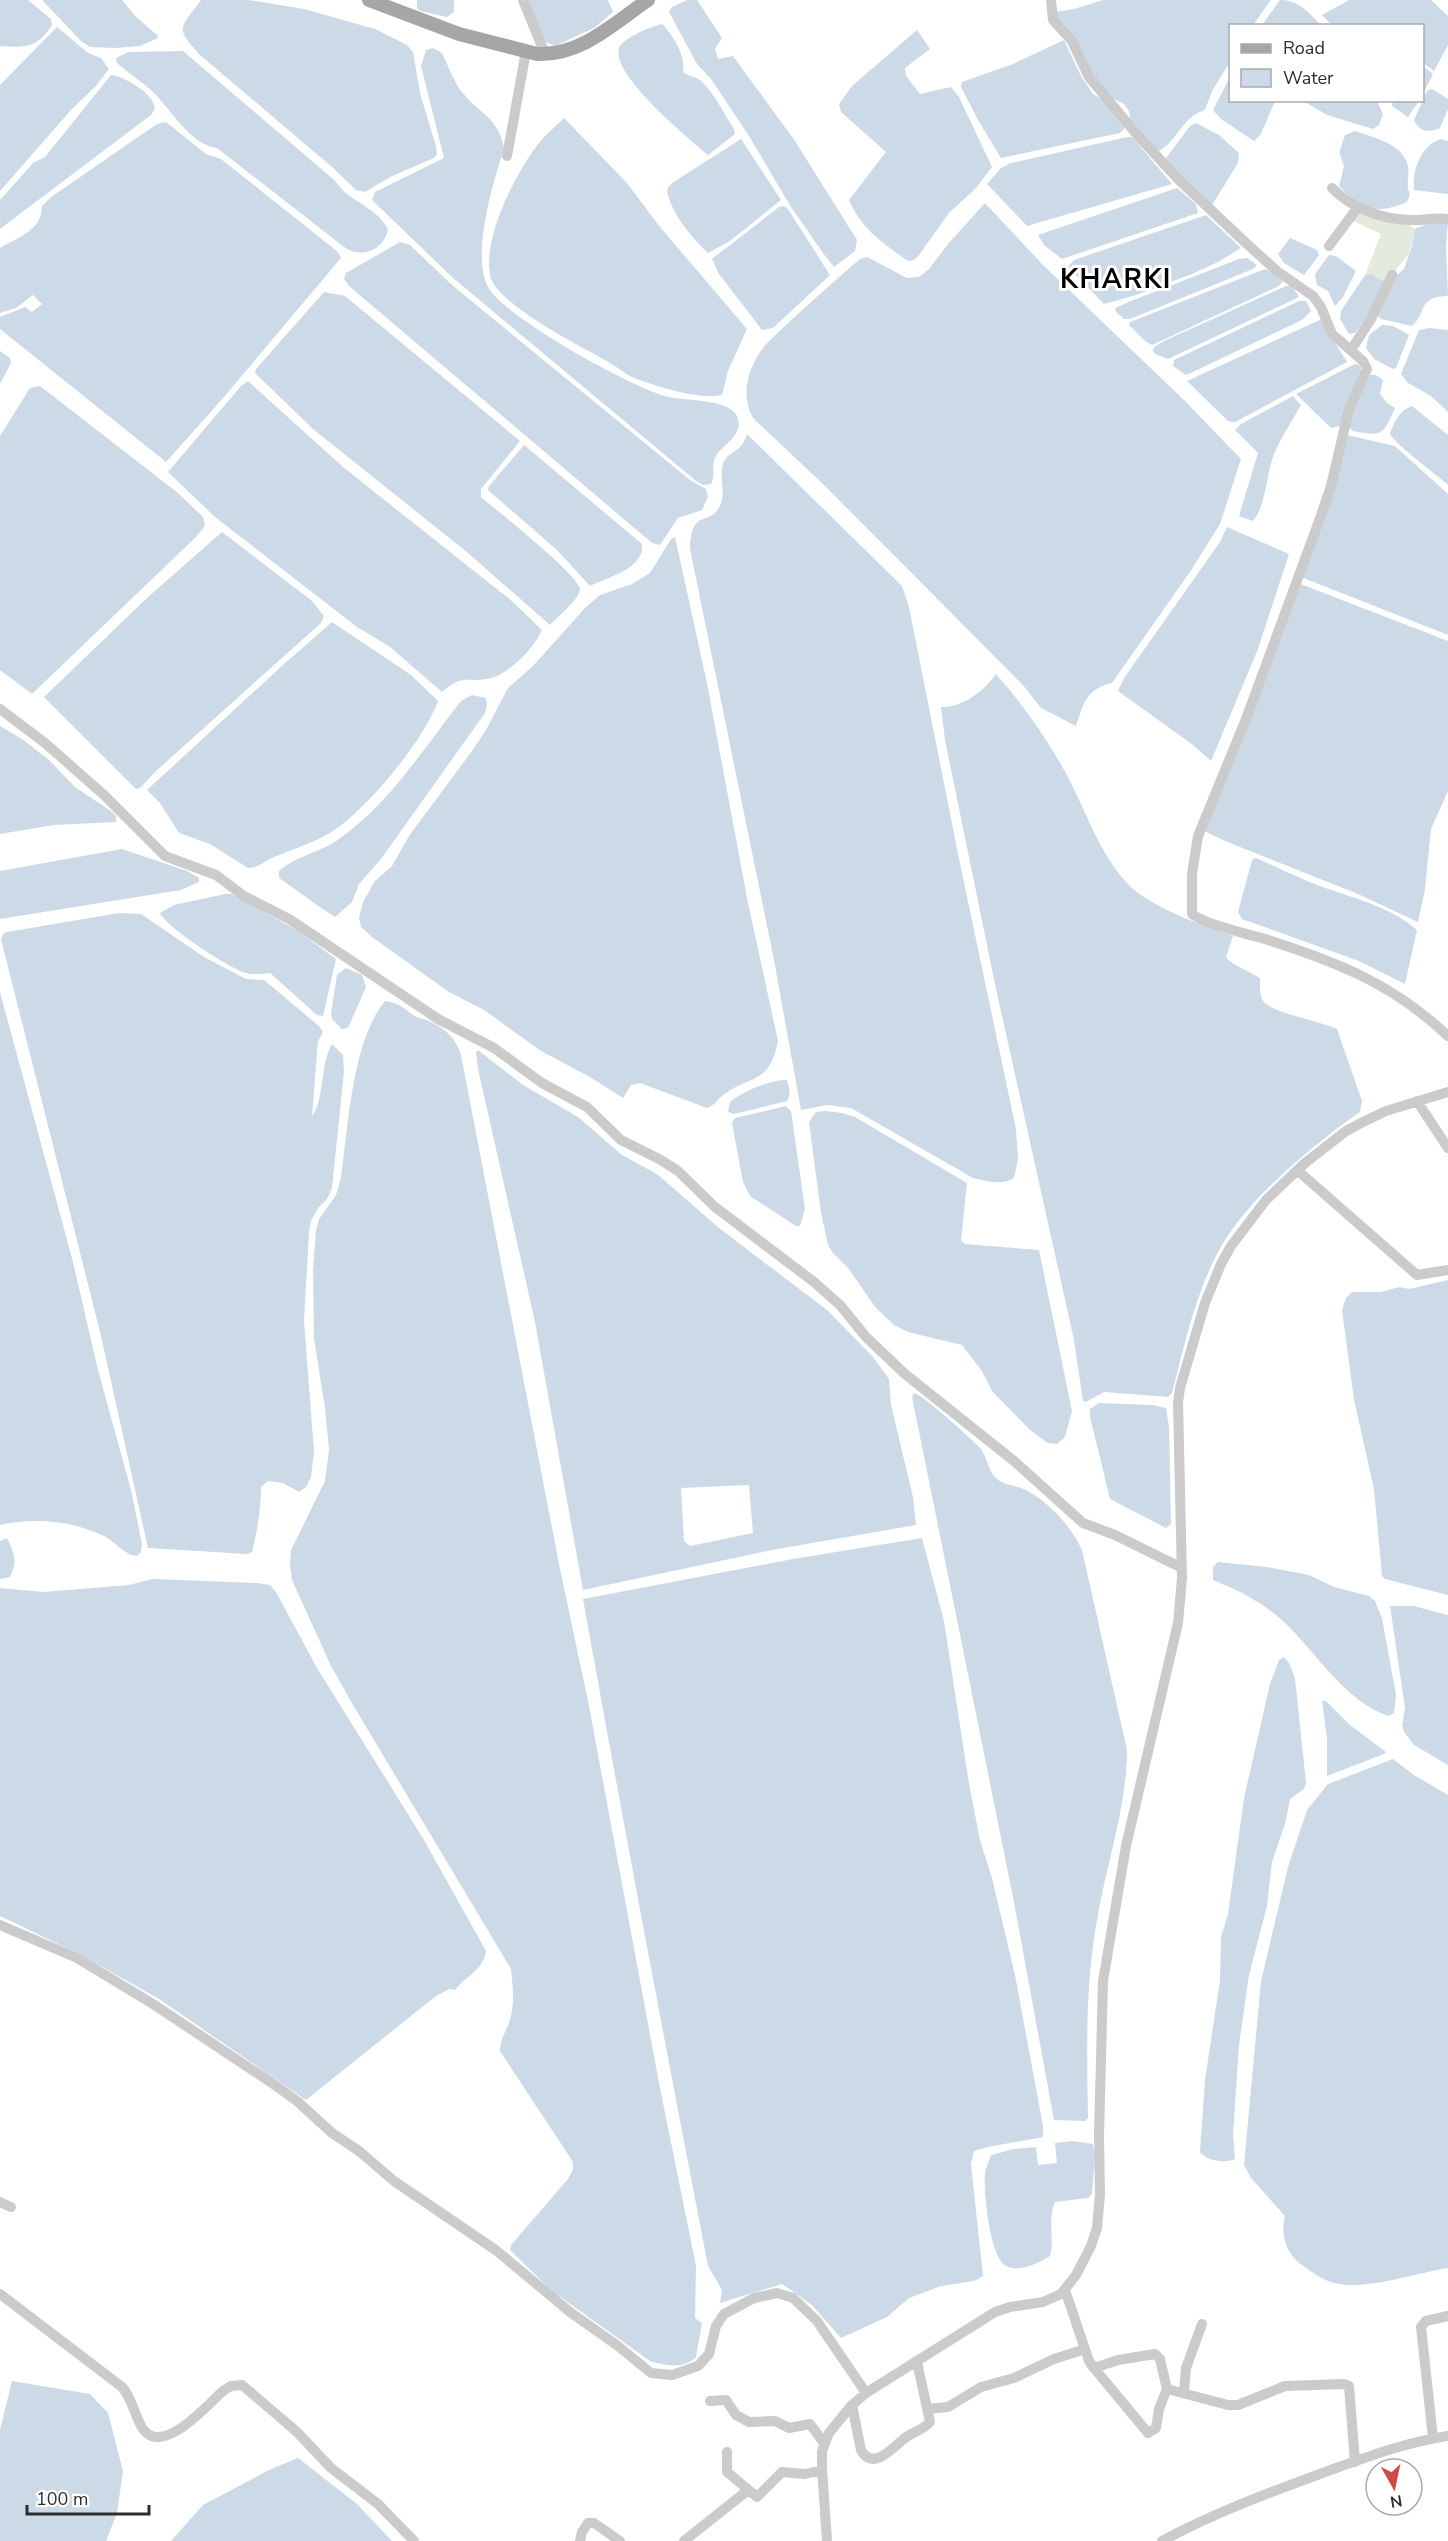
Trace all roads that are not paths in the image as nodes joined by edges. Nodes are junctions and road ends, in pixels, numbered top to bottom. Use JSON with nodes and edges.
{"nodes":[{"id":1,"x":369,"y":0,"type":"edge"},
{"id":2,"x":523,"y":0,"type":"edge"},
{"id":3,"x":648,"y":0,"type":"edge"},
{"id":4,"x":1051,"y":0,"type":"edge"},
{"id":5,"x":391,"y":4,"type":"edge"},
{"id":6,"x":526,"y":51,"type":"junction"},
{"id":7,"x":544,"y":54,"type":"junction"},
{"id":8,"x":507,"y":156,"type":"dead end"},
{"id":9,"x":1332,"y":188,"type":"dead end"},
{"id":10,"x":1358,"y":207,"type":"junction"},
{"id":11,"x":1448,"y":219,"type":"edge"},
{"id":12,"x":1329,"y":246,"type":"dead end"},
{"id":13,"x":1392,"y":275,"type":"dead end"},
{"id":14,"x":1351,"y":350,"type":"junction"},
{"id":15,"x":0,"y":709,"type":"edge"},
{"id":16,"x":1448,"y":1036,"type":"edge"},
{"id":17,"x":1448,"y":1092,"type":"edge"},
{"id":18,"x":1417,"y":1101,"type":"junction"},
{"id":19,"x":1448,"y":1149,"type":"edge"},
{"id":20,"x":1297,"y":1170,"type":"junction"},
{"id":21,"x":1448,"y":1270,"type":"edge"},
{"id":22,"x":1180,"y":1567,"type":"junction"},
{"id":23,"x":0,"y":1925,"type":"edge"},
{"id":24,"x":0,"y":2202,"type":"edge"},
{"id":25,"x":11,"y":2207,"type":"dead end"},
{"id":26,"x":1065,"y":2290,"type":"junction"},
{"id":27,"x":0,"y":2294,"type":"edge"},
{"id":28,"x":1448,"y":2316,"type":"edge"},
{"id":29,"x":1202,"y":2324,"type":"dead end"},
{"id":30,"x":1085,"y":2349,"type":"junction"},
{"id":31,"x":917,"y":2362,"type":"junction"},
{"id":32,"x":1094,"y":2368,"type":"junction"},
{"id":33,"x":1167,"y":2389,"type":"junction"},
{"id":34,"x":866,"y":2393,"type":"junction"},
{"id":35,"x":1184,"y":2393,"type":"junction"},
{"id":36,"x":710,"y":2401,"type":"dead end"},
{"id":37,"x":852,"y":2405,"type":"junction"},
{"id":38,"x":927,"y":2409,"type":"junction"},
{"id":39,"x":1448,"y":2436,"type":"edge"},
{"id":40,"x":1433,"y":2438,"type":"junction"},
{"id":41,"x":824,"y":2443,"type":"junction"},
{"id":42,"x":728,"y":2452,"type":"dead end"},
{"id":43,"x":1355,"y":2462,"type":"junction"},
{"id":44,"x":822,"y":2470,"type":"junction"},
{"id":45,"x":747,"y":2491,"type":"junction"},
{"id":46,"x":414,"y":2541,"type":"edge"},
{"id":47,"x":580,"y":2541,"type":"edge"},
{"id":48,"x":620,"y":2541,"type":"edge"},
{"id":49,"x":684,"y":2541,"type":"edge"},
{"id":50,"x":827,"y":2541,"type":"edge"},
{"id":51,"x":1162,"y":2541,"type":"edge"}],
"edges":[{"from":1,"to":5,"type":"main road"},
{"from":2,"to":7,"type":"street"},
{"from":3,"to":7,"type":"main road"},
{"from":4,"to":14,"type":"street"},
{"from":5,"to":6,"type":"main road"},
{"from":6,"to":7,"type":"main road"},
{"from":6,"to":8,"type":"street"},
{"from":9,"to":10,"type":"street"},
{"from":10,"to":11,"type":"street"},
{"from":10,"to":12,"type":"street"},
{"from":13,"to":14,"type":"street"},
{"from":14,"to":16,"type":"street"},
{"from":15,"to":22,"type":"street"},
{"from":17,"to":18,"type":"street"},
{"from":18,"to":19,"type":"street"},
{"from":18,"to":20,"type":"street"},
{"from":20,"to":21,"type":"street"},
{"from":20,"to":22,"type":"street"},
{"from":22,"to":26,"type":"street"},
{"from":23,"to":34,"type":"street"},
{"from":24,"to":25,"type":"street"},
{"from":26,"to":30,"type":"street"},
{"from":26,"to":31,"type":"street"},
{"from":27,"to":46,"type":"street"},
{"from":28,"to":40,"type":"street"},
{"from":29,"to":35,"type":"street"},
{"from":30,"to":32,"type":"street"},
{"from":30,"to":38,"type":"street"},
{"from":31,"to":34,"type":"street"},
{"from":31,"to":38,"type":"street"},
{"from":32,"to":33,"type":"street"},
{"from":32,"to":33,"type":"street"},
{"from":33,"to":35,"type":"street"},
{"from":34,"to":37,"type":"street"},
{"from":35,"to":43,"type":"street"},
{"from":36,"to":41,"type":"street"},
{"from":37,"to":38,"type":"street"},
{"from":37,"to":41,"type":"street"},
{"from":39,"to":40,"type":"street"},
{"from":40,"to":43,"type":"street"},
{"from":41,"to":44,"type":"street"},
{"from":42,"to":45,"type":"street"},
{"from":43,"to":51,"type":"street"},
{"from":44,"to":45,"type":"street"},
{"from":44,"to":50,"type":"street"},
{"from":45,"to":49,"type":"street"},
{"from":47,"to":48,"type":"street"}]}
